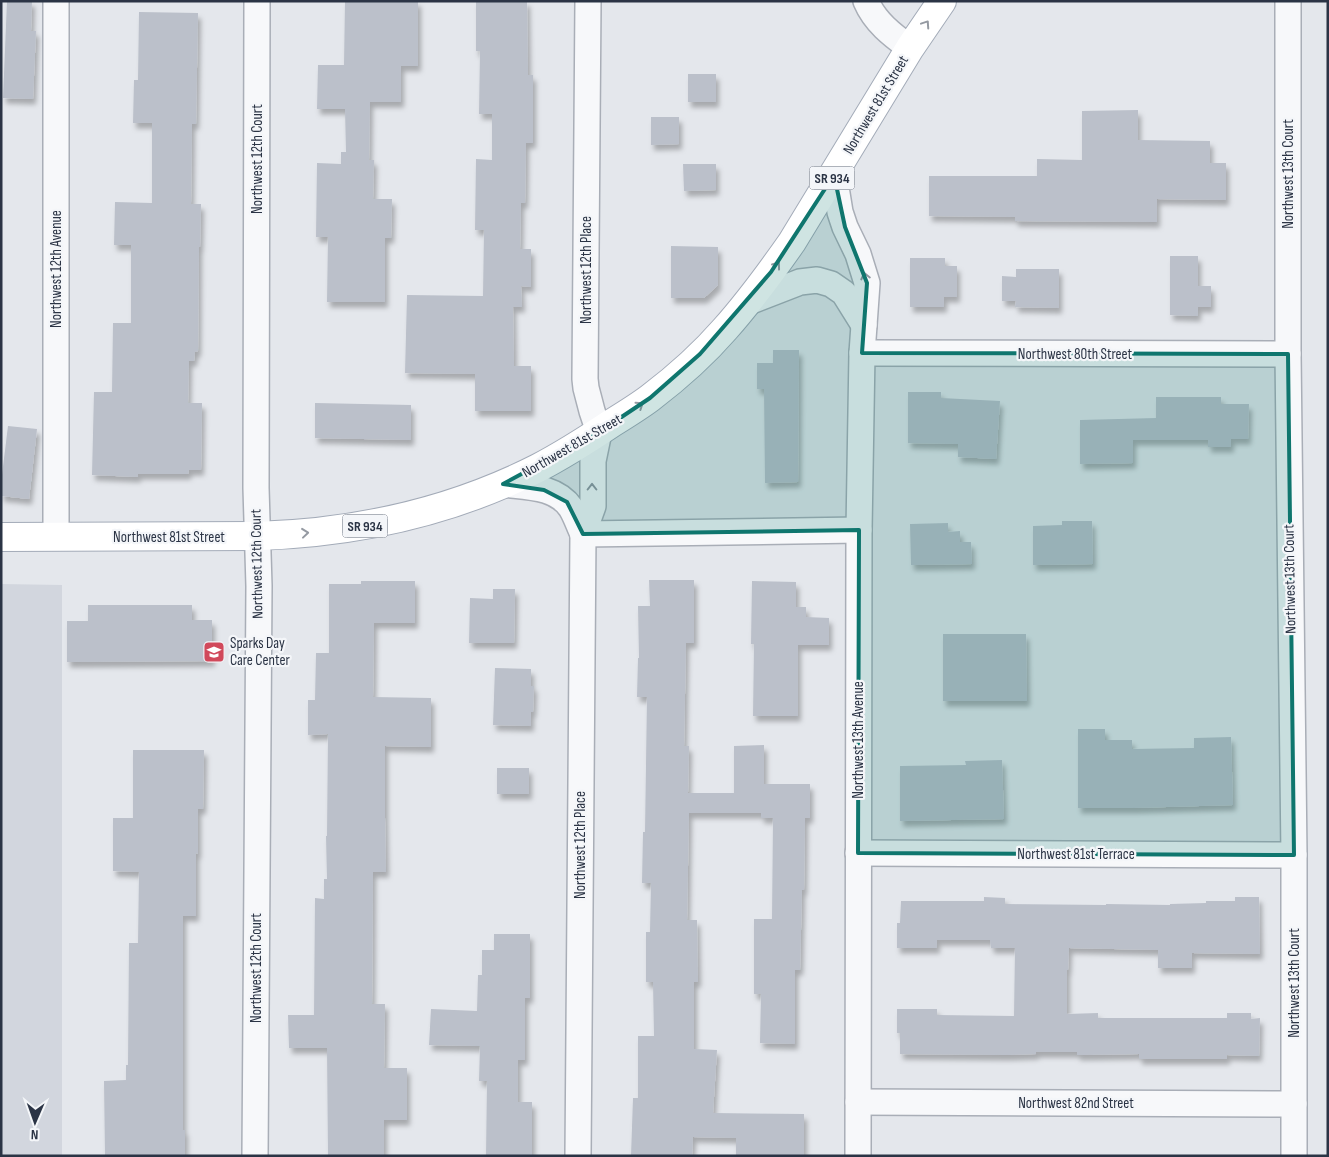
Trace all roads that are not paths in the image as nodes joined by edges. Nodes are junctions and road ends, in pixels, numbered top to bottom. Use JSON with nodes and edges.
{"nodes":[{"id":1,"x":56,"y":1,"type":"edge"},
{"id":2,"x":257,"y":1,"type":"edge"},
{"id":3,"x":588,"y":1,"type":"edge"},
{"id":4,"x":866,"y":1,"type":"edge"},
{"id":5,"x":942,"y":1,"type":"edge"},
{"id":6,"x":1288,"y":1,"type":"edge"},
{"id":7,"x":910,"y":48,"type":"junction"},
{"id":8,"x":834,"y":175,"type":"junction"},
{"id":9,"x":746,"y":303,"type":"junction"},
{"id":10,"x":864,"y":325,"type":"junction"},
{"id":11,"x":862,"y":353,"type":"junction"},
{"id":12,"x":1288,"y":354,"type":"junction"},
{"id":13,"x":599,"y":432,"type":"junction"},
{"id":14,"x":503,"y":484,"type":"junction"},
{"id":15,"x":859,"y":530,"type":"junction"},
{"id":16,"x":582,"y":534,"type":"junction"},
{"id":17,"x":257,"y":536,"type":"junction"},
{"id":18,"x":1,"y":537,"type":"edge"},
{"id":19,"x":56,"y":537,"type":"junction"},
{"id":20,"x":858,"y":853,"type":"junction"},
{"id":21,"x":1294,"y":855,"type":"junction"},
{"id":22,"x":858,"y":1102,"type":"junction"},
{"id":23,"x":1294,"y":1104,"type":"junction"},
{"id":24,"x":255,"y":1156,"type":"edge"},
{"id":25,"x":578,"y":1156,"type":"edge"},
{"id":26,"x":858,"y":1156,"type":"edge"},
{"id":27,"x":1294,"y":1156,"type":"edge"}],
"edges":[{"from":1,"to":19,"type":"street","name":"Northwest 12th Avenue"},
{"from":2,"to":17,"type":"street","name":"Northwest 12th Court"},
{"from":3,"to":13,"type":"street","name":"Northwest 12th Place"},
{"from":4,"to":7,"type":"street"},
{"from":7,"to":5,"type":"main road","name":"Northwest 81st Street","number":"SR 934","one_way":true},
{"from":6,"to":12,"type":"street","name":"Northwest 13th Court"},
{"from":7,"to":8,"type":"main road","name":"Northwest 81st Street","number":"SR 934"},
{"from":9,"to":8,"type":"main road","name":"Northwest 81st Street","number":"SR 934","one_way":true},
{"from":10,"to":8,"type":"street","name":"Northwest 13th Avenue","one_way":true},
{"from":9,"to":10,"type":"street"},
{"from":13,"to":9,"type":"main road","name":"Northwest 81st Street","number":"SR 934","one_way":true},
{"from":10,"to":11,"type":"street","name":"Northwest 13th Avenue"},
{"from":11,"to":12,"type":"street","name":"Northwest 80th Street"},
{"from":11,"to":15,"type":"street","name":"Northwest 13th Avenue"},
{"from":12,"to":21,"type":"street","name":"Northwest 13th Court"},
{"from":13,"to":14,"type":"main road","name":"Northwest 81st Street","number":"SR 934"},
{"from":16,"to":13,"type":"street","name":"Northwest 12th Place","one_way":true},
{"from":14,"to":16,"type":"street","name":"Northwest 12th Place"},
{"from":17,"to":14,"type":"main road","name":"Northwest 81st Street","number":"SR 934","one_way":true},
{"from":15,"to":16,"type":"street"},
{"from":15,"to":20,"type":"street","name":"Northwest 13th Avenue"},
{"from":16,"to":25,"type":"street","name":"Northwest 12th Place"},
{"from":17,"to":19,"type":"main road","name":"Northwest 81st Street","number":"SR 934"},
{"from":17,"to":24,"type":"street","name":"Northwest 12th Court"},
{"from":18,"to":19,"type":"main road","name":"Northwest 81st Street","number":"SR 934"},
{"from":20,"to":21,"type":"street","name":"Northwest 81st Terrace"},
{"from":20,"to":22,"type":"street","name":"Northwest 13th Avenue"},
{"from":21,"to":23,"type":"street","name":"Northwest 13th Court"},
{"from":22,"to":23,"type":"street","name":"Northwest 82nd Street"},
{"from":22,"to":26,"type":"street","name":"Northwest 13th Avenue"},
{"from":23,"to":27,"type":"street","name":"Northwest 13th Court"}]}
